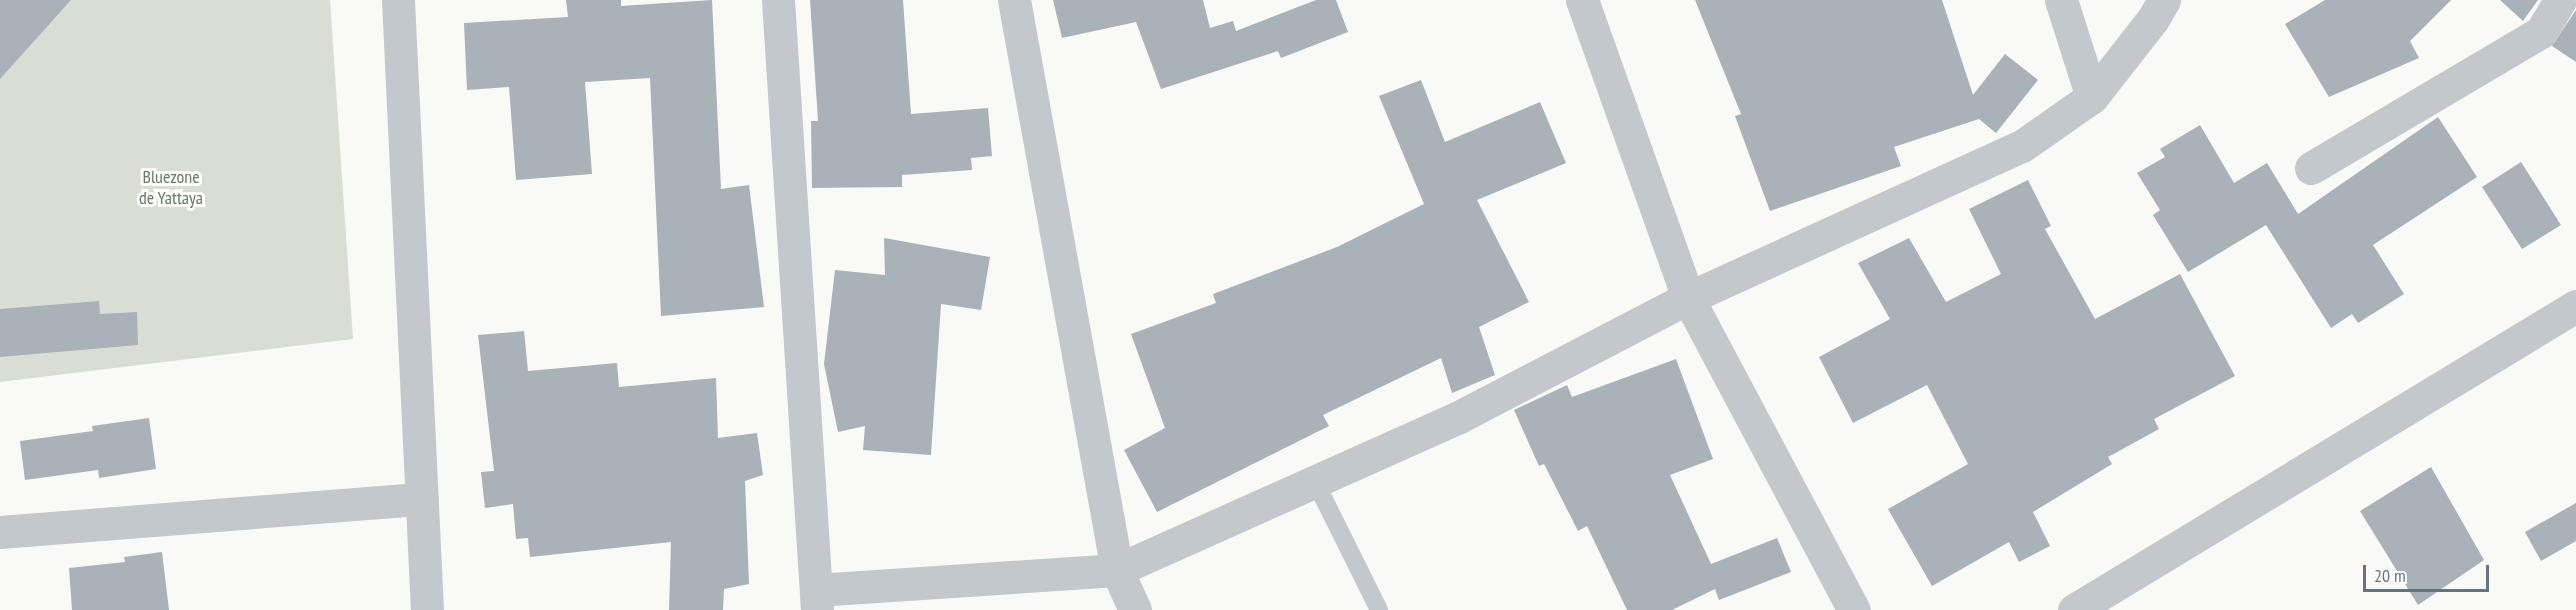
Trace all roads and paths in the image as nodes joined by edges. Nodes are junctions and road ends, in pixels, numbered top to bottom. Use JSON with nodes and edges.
{"nodes":[{"id":1,"x":398,"y":0,"type":"edge"},
{"id":2,"x":778,"y":0,"type":"edge"},
{"id":3,"x":1014,"y":0,"type":"edge"},
{"id":4,"x":1582,"y":0,"type":"edge"},
{"id":5,"x":2061,"y":0,"type":"edge"},
{"id":6,"x":2164,"y":0,"type":"edge"},
{"id":7,"x":2560,"y":0,"type":"edge"},
{"id":8,"x":2092,"y":97,"type":"junction"},
{"id":9,"x":2311,"y":168,"type":"dead end"},
{"id":10,"x":1688,"y":298,"type":"junction"},
{"id":11,"x":2576,"y":306,"type":"edge"},
{"id":12,"x":1315,"y":481,"type":"junction"},
{"id":13,"x":422,"y":498,"type":"junction"},
{"id":14,"x":0,"y":532,"type":"edge"},
{"id":15,"x":1117,"y":570,"type":"junction"},
{"id":16,"x":817,"y":600,"type":"edge"},
{"id":17,"x":427,"y":610,"type":"edge"},
{"id":18,"x":1135,"y":610,"type":"edge"},
{"id":19,"x":1379,"y":610,"type":"edge"},
{"id":20,"x":1854,"y":610,"type":"edge"},
{"id":21,"x":2074,"y":610,"type":"edge"}],
"edges":[{"from":1,"to":13,"type":"street"},
{"from":2,"to":16,"type":"street"},
{"from":3,"to":15,"type":"street"},
{"from":4,"to":10,"type":"street"},
{"from":5,"to":8,"type":"street"},
{"from":6,"to":8,"type":"street"},
{"from":7,"to":9,"type":"street"},
{"from":8,"to":10,"type":"street"},
{"from":10,"to":12,"type":"street"},
{"from":10,"to":20,"type":"street"},
{"from":11,"to":21,"type":"street"},
{"from":12,"to":15,"type":"street"},
{"from":12,"to":19,"type":"lane"},
{"from":13,"to":14,"type":"street"},
{"from":13,"to":17,"type":"street"},
{"from":15,"to":16,"type":"street"},
{"from":15,"to":18,"type":"street"}]}
